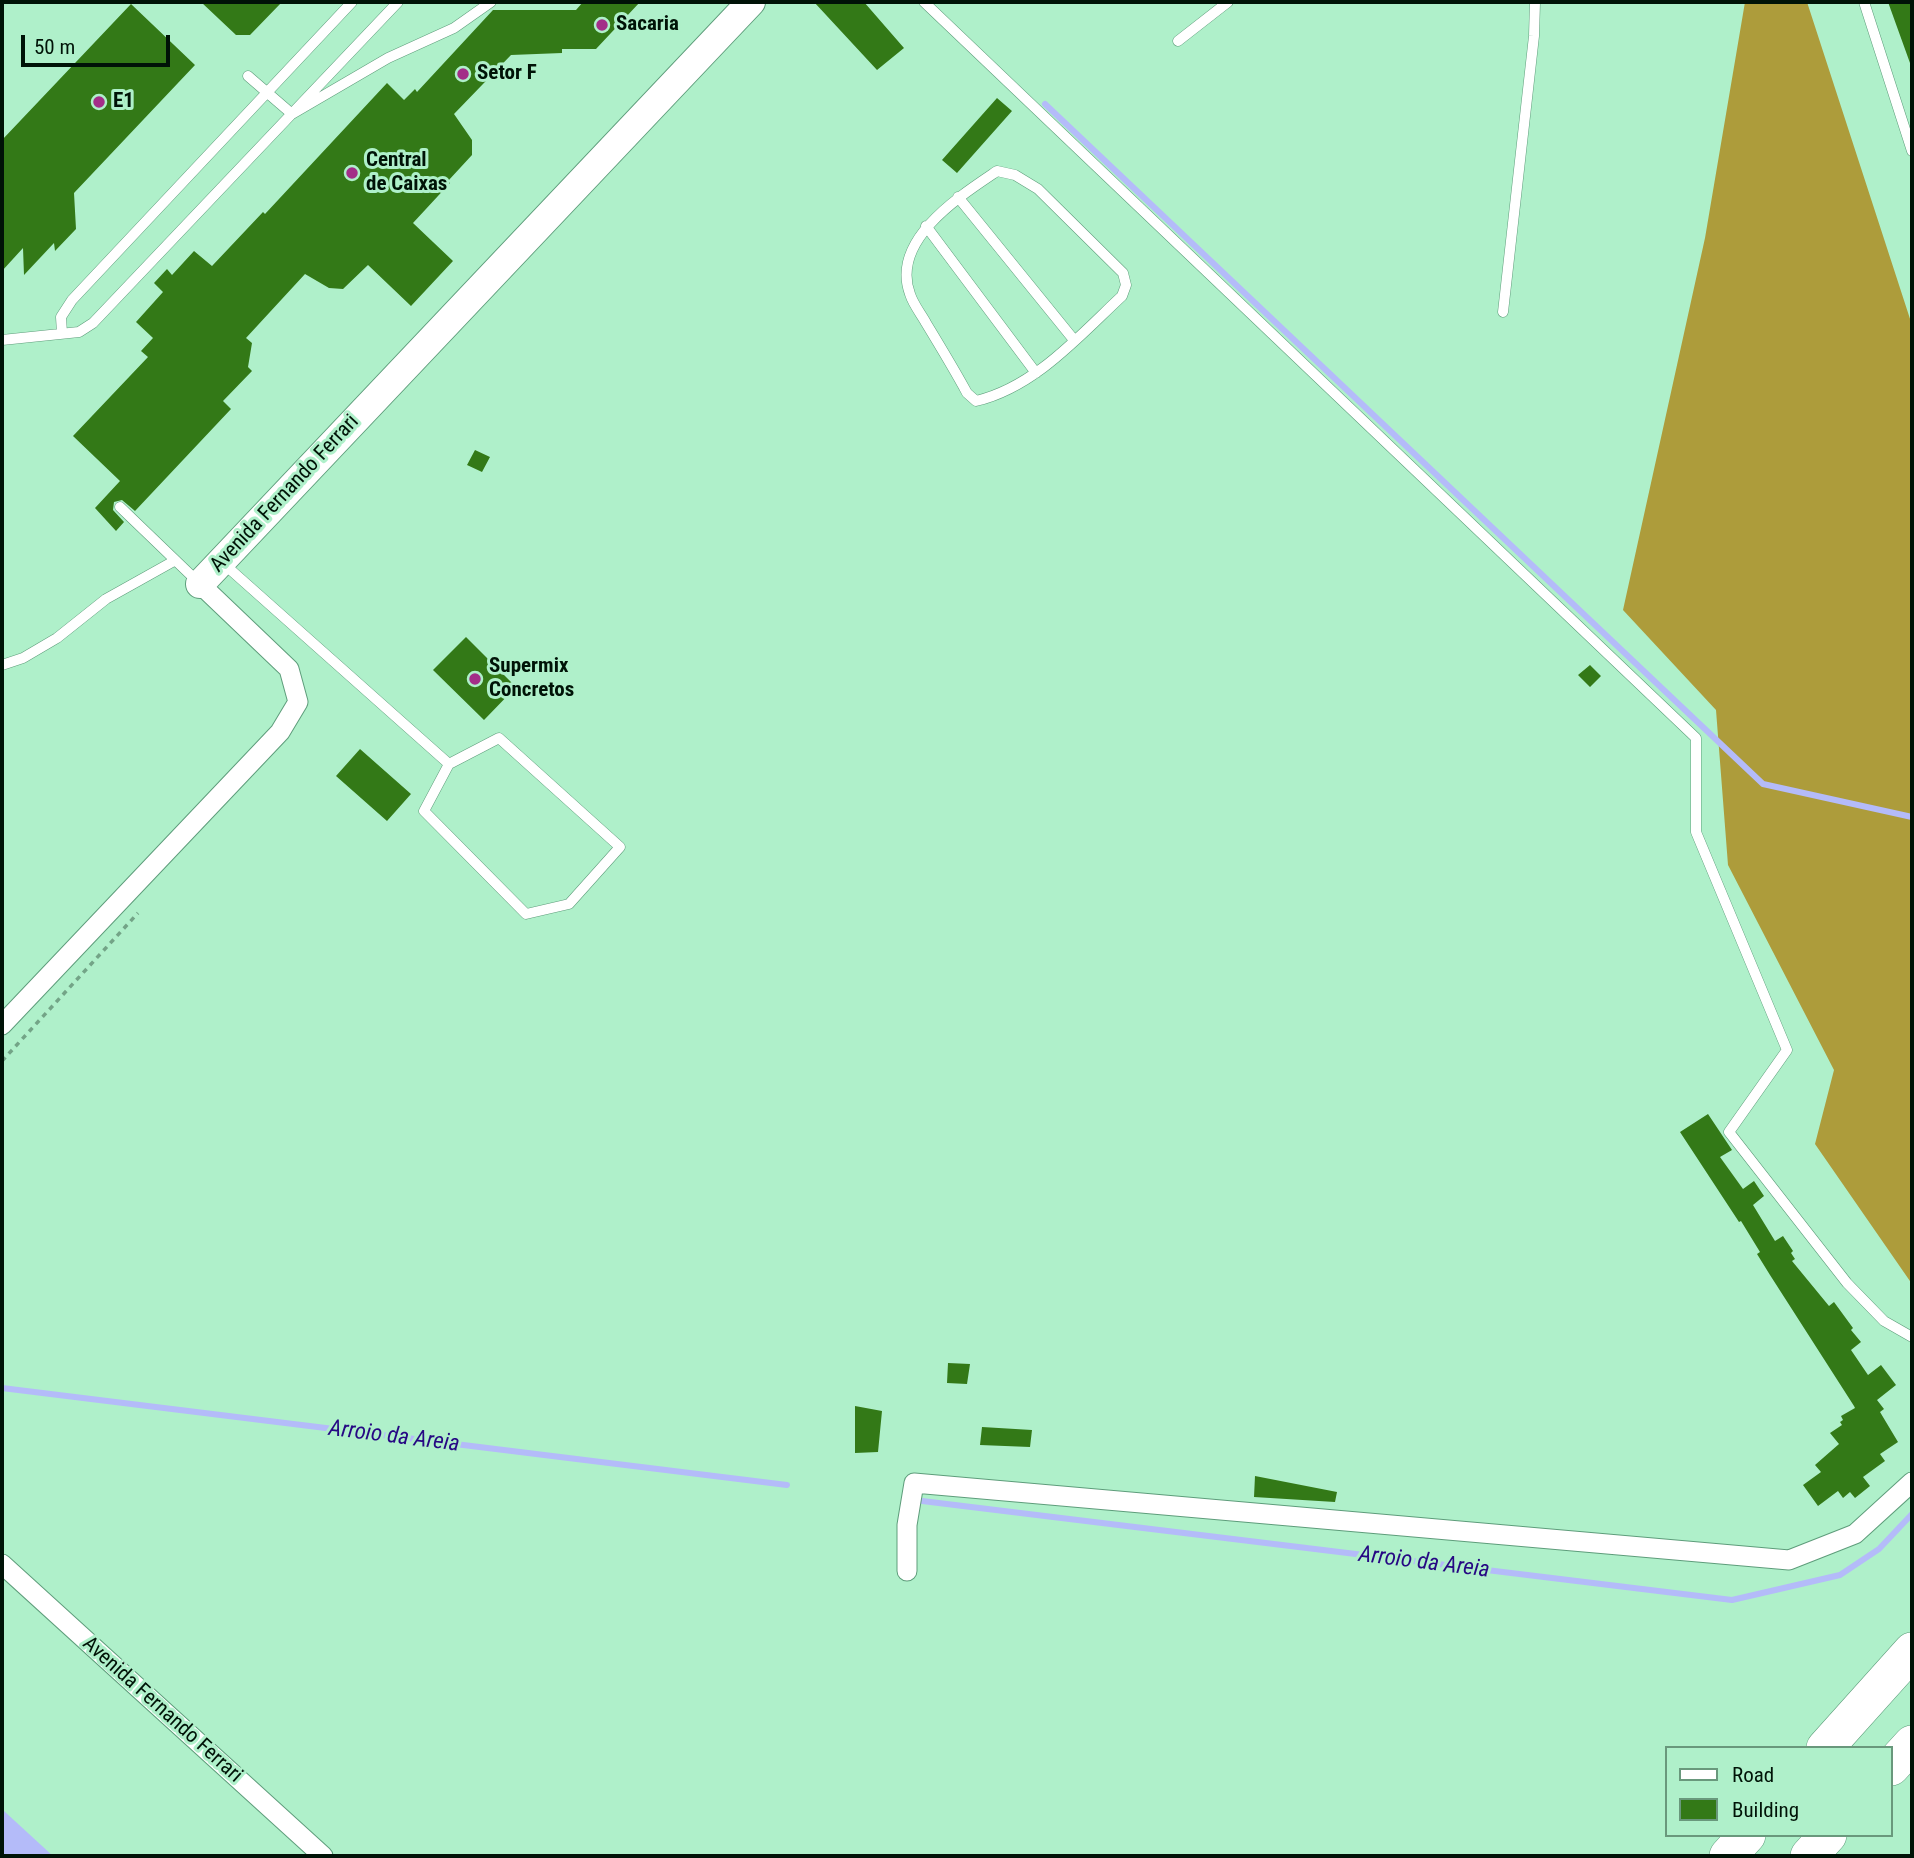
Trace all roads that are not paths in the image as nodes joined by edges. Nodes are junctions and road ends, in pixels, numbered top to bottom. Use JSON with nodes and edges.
{"nodes":[{"id":1,"x":352,"y":2,"type":"edge"},
{"id":2,"x":398,"y":2,"type":"edge"},
{"id":3,"x":492,"y":2,"type":"edge"},
{"id":4,"x":751,"y":2,"type":"edge"},
{"id":5,"x":924,"y":2,"type":"edge"},
{"id":6,"x":1228,"y":2,"type":"edge"},
{"id":7,"x":1535,"y":2,"type":"edge"},
{"id":8,"x":1864,"y":2,"type":"edge"},
{"id":9,"x":1178,"y":41,"type":"dead end"},
{"id":10,"x":248,"y":76,"type":"dead end"},
{"id":11,"x":268,"y":92,"type":"junction"},
{"id":12,"x":292,"y":114,"type":"junction"},
{"id":13,"x":1912,"y":150,"type":"edge"},
{"id":14,"x":958,"y":197,"type":"junction"},
{"id":15,"x":926,"y":226,"type":"junction"},
{"id":16,"x":1503,"y":312,"type":"dead end"},
{"id":17,"x":62,"y":333,"type":"junction"},
{"id":18,"x":2,"y":340,"type":"edge"},
{"id":19,"x":1074,"y":340,"type":"junction"},
{"id":20,"x":1036,"y":373,"type":"junction"},
{"id":21,"x":120,"y":508,"type":"dead end"},
{"id":22,"x":174,"y":561,"type":"junction"},
{"id":23,"x":222,"y":562,"type":"junction"},
{"id":24,"x":200,"y":584,"type":"junction"},
{"id":25,"x":2,"y":665,"type":"edge"},
{"id":26,"x":449,"y":764,"type":"junction"},
{"id":27,"x":2,"y":1025,"type":"edge"},
{"id":28,"x":1912,"y":1337,"type":"edge"},
{"id":29,"x":1912,"y":1482,"type":"edge"},
{"id":30,"x":2,"y":1564,"type":"edge"},
{"id":31,"x":907,"y":1571,"type":"dead end"},
{"id":32,"x":1912,"y":1651,"type":"edge"},
{"id":33,"x":1912,"y":1744,"type":"edge"},
{"id":34,"x":1827,"y":1746,"type":"edge"},
{"id":35,"x":1893,"y":1765,"type":"edge"},
{"id":36,"x":1745,"y":1837,"type":"edge"},
{"id":37,"x":1826,"y":1837,"type":"edge"},
{"id":38,"x":323,"y":1856,"type":"edge"},
{"id":39,"x":1728,"y":1856,"type":"edge"},
{"id":40,"x":1809,"y":1856,"type":"edge"}],
"edges":[{"from":1,"to":11,"type":"lane"},
{"from":2,"to":12,"type":"lane"},
{"from":3,"to":12,"type":"lane"},
{"from":4,"to":23,"type":"street","name":"Avenida Fernando Ferrari"},
{"from":5,"to":28,"type":"lane"},
{"from":6,"to":9,"type":"lane"},
{"from":7,"to":16,"type":"lane"},
{"from":8,"to":13,"type":"lane"},
{"from":10,"to":11,"type":"lane"},
{"from":11,"to":12,"type":"lane"},
{"from":11,"to":17,"type":"lane"},
{"from":12,"to":17,"type":"lane"},
{"from":14,"to":15,"type":"lane"},
{"from":14,"to":19,"type":"lane"},
{"from":14,"to":19,"type":"lane"},
{"from":15,"to":20,"type":"lane"},
{"from":15,"to":20,"type":"lane"},
{"from":17,"to":18,"type":"lane"},
{"from":19,"to":20,"type":"lane"},
{"from":21,"to":22,"type":"lane"},
{"from":22,"to":24,"type":"lane"},
{"from":22,"to":25,"type":"lane"},
{"from":23,"to":24,"type":"street","name":"Avenida Fernando Ferrari"},
{"from":23,"to":26,"type":"lane"},
{"from":24,"to":27,"type":"street","name":"Avenida Fernando Ferrari"},
{"from":26,"to":26,"type":"lane"},
{"from":29,"to":31,"type":"street"},
{"from":30,"to":38,"type":"street","name":"Avenida Fernando Ferrari"},
{"from":32,"to":34,"type":"highway"},
{"from":33,"to":35,"type":"highway"},
{"from":36,"to":39,"type":"highway"},
{"from":37,"to":40,"type":"highway"}]}
